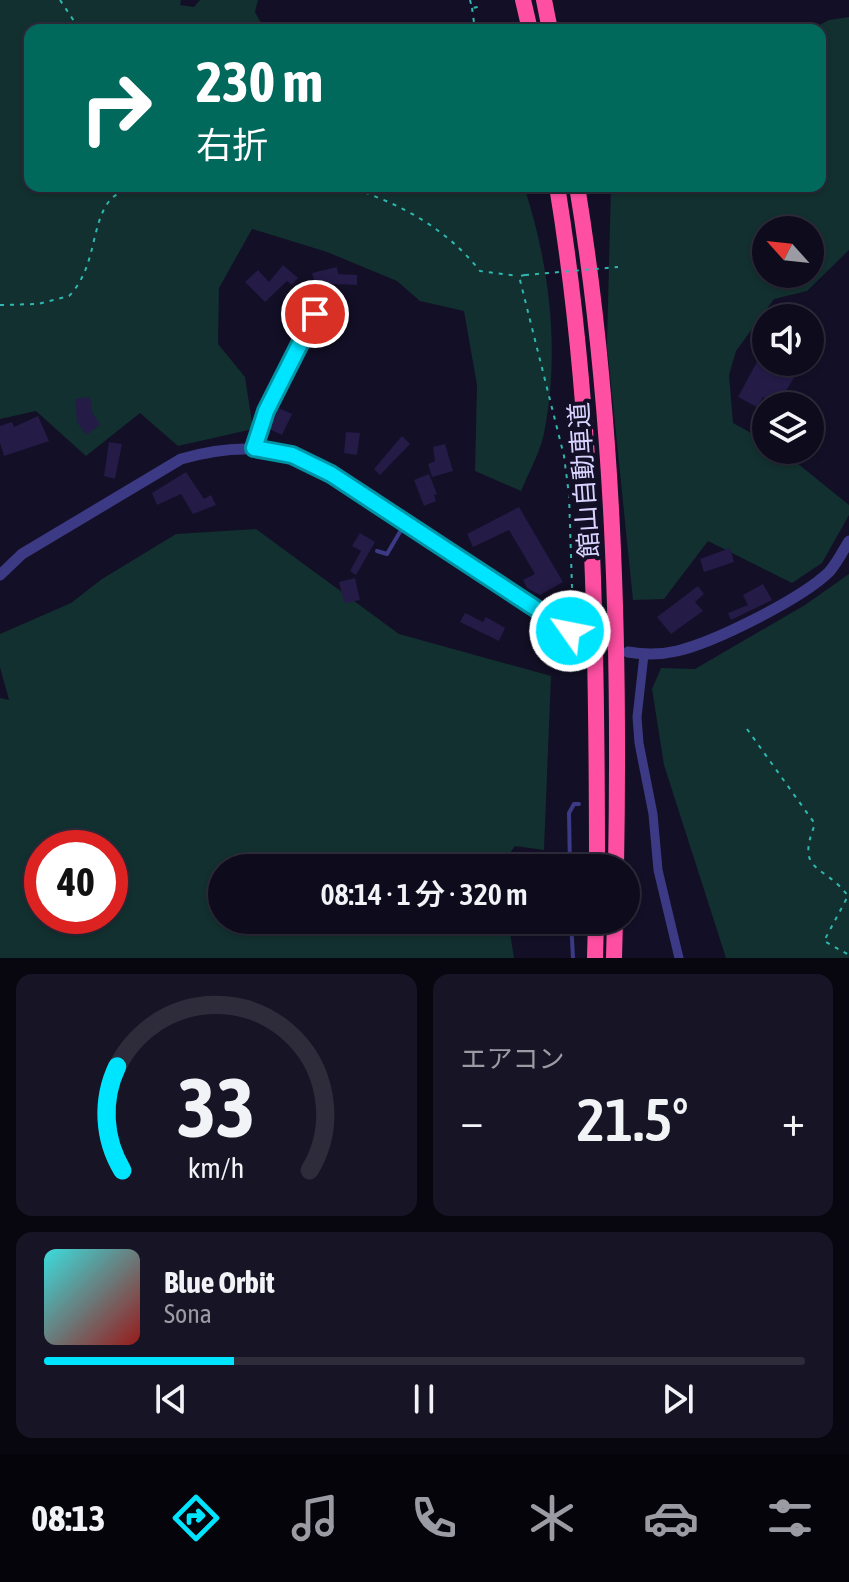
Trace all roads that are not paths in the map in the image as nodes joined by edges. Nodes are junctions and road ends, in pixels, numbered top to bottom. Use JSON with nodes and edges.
{"nodes":[{"id":1,"x":523,"y":0,"type":"edge"},
{"id":2,"x":544,"y":0,"type":"edge"},
{"id":3,"x":529,"y":24,"type":"edge"},
{"id":4,"x":549,"y":24,"type":"edge"},
{"id":5,"x":558,"y":192,"type":"edge"},
{"id":6,"x":578,"y":192,"type":"edge"},
{"id":7,"x":315,"y":314,"type":"dead end"},
{"id":8,"x":254,"y":448,"type":"junction"},
{"id":9,"x":405,"y":523,"type":"junction"},
{"id":10,"x":849,"y":541,"type":"edge"},
{"id":11,"x":377,"y":551,"type":"dead end"},
{"id":12,"x":0,"y":575,"type":"edge"},
{"id":13,"x":572,"y":632,"type":"tunnel mouth"},
{"id":14,"x":628,"y":652,"type":"tunnel mouth"},
{"id":15,"x":644,"y":655,"type":"junction"},
{"id":16,"x":640,"y":803,"type":"dead end"},
{"id":17,"x":651,"y":803,"type":"junction"},
{"id":18,"x":579,"y":804,"type":"dead end"},
{"id":19,"x":570,"y":854,"type":"edge"},
{"id":20,"x":597,"y":854,"type":"edge"},
{"id":21,"x":616,"y":854,"type":"edge"},
{"id":22,"x":572,"y":934,"type":"edge"},
{"id":23,"x":596,"y":934,"type":"edge"},
{"id":24,"x":615,"y":934,"type":"edge"},
{"id":25,"x":573,"y":958,"type":"edge"},
{"id":26,"x":595,"y":958,"type":"edge"},
{"id":27,"x":614,"y":958,"type":"edge"},
{"id":28,"x":679,"y":958,"type":"edge"}],
"edges":[{"from":1,"to":3,"type":"highway"},
{"from":2,"to":4,"type":"highway"},
{"from":5,"to":20,"type":"highway","name":"館山自動車道"},
{"from":6,"to":21,"type":"highway","name":"館山自動車道"},
{"from":7,"to":8,"type":"lane"},
{"from":8,"to":9,"type":"street"},
{"from":8,"to":12,"type":"street"},
{"from":9,"to":11,"type":"lane"},
{"from":9,"to":13,"type":"street"},
{"from":10,"to":15,"type":"street"},
{"from":14,"to":15,"type":"street"},
{"from":15,"to":17,"type":"street"},
{"from":16,"to":17,"type":"lane"},
{"from":17,"to":28,"type":"street"},
{"from":18,"to":19,"type":"lane"},
{"from":22,"to":25,"type":"lane"},
{"from":23,"to":26,"type":"highway"},
{"from":24,"to":27,"type":"highway"}]}
